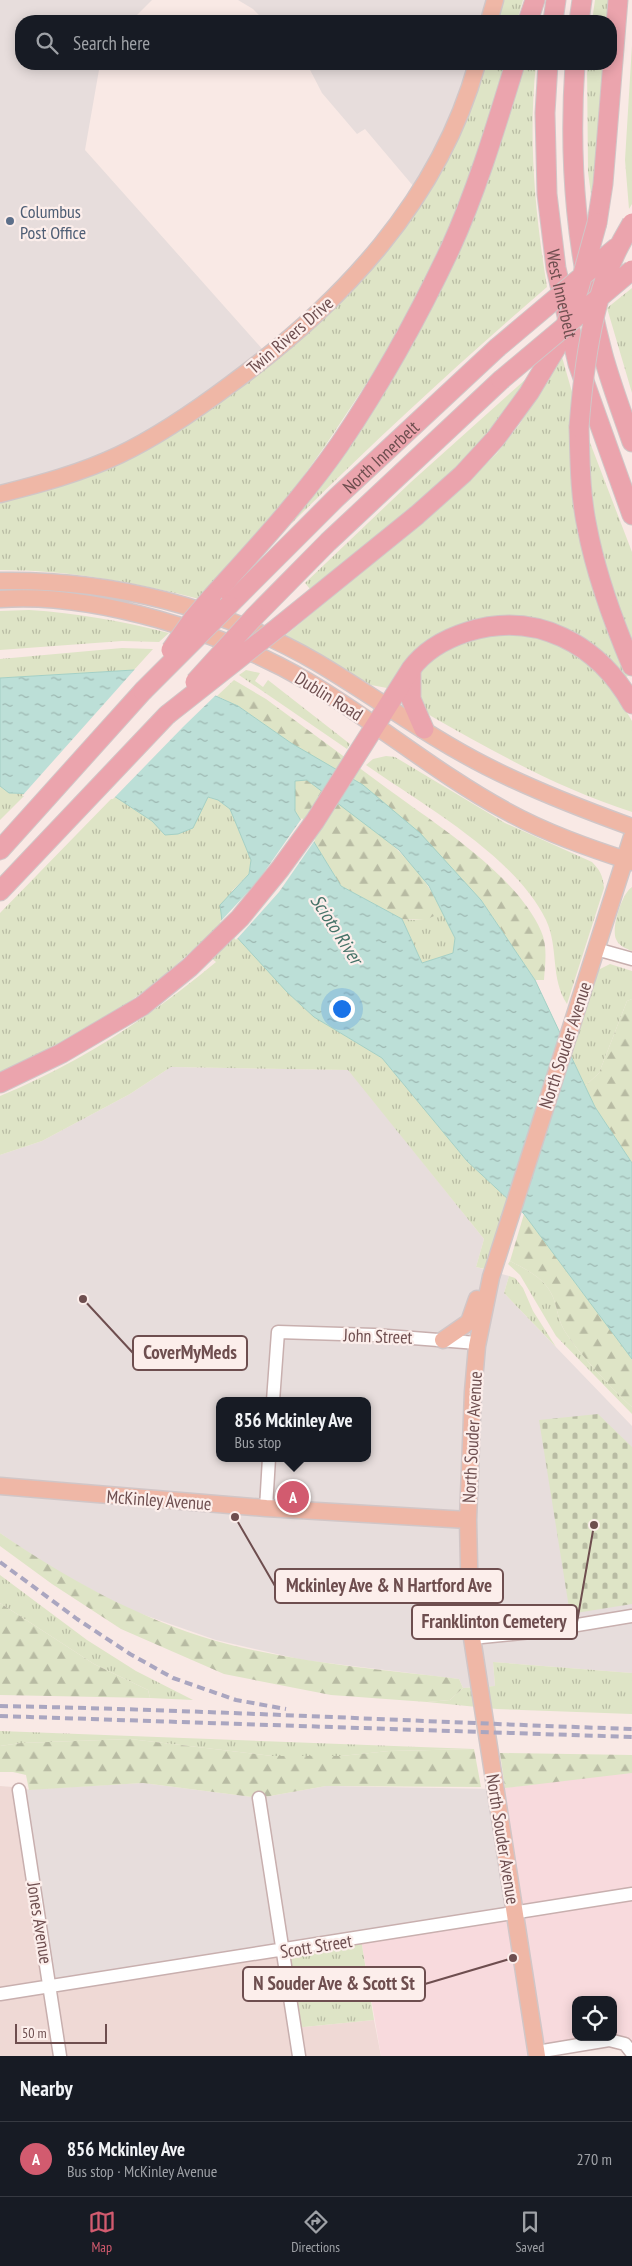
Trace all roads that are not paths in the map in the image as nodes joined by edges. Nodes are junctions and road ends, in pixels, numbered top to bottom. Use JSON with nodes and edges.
{"nodes":[{"id":1,"x":495,"y":0,"type":"edge"},
{"id":2,"x":535,"y":0,"type":"edge"},
{"id":3,"x":556,"y":0,"type":"edge"},
{"id":4,"x":582,"y":0,"type":"edge"},
{"id":5,"x":618,"y":0,"type":"edge"},
{"id":6,"x":491,"y":15,"type":"edge"},
{"id":7,"x":530,"y":15,"type":"edge"},
{"id":8,"x":554,"y":15,"type":"edge"},
{"id":9,"x":580,"y":15,"type":"edge"},
{"id":10,"x":617,"y":15,"type":"edge"},
{"id":11,"x":476,"y":70,"type":"edge"},
{"id":12,"x":513,"y":70,"type":"edge"},
{"id":13,"x":548,"y":70,"type":"edge"},
{"id":14,"x":575,"y":70,"type":"edge"},
{"id":15,"x":612,"y":70,"type":"edge"},
{"id":16,"x":632,"y":223,"type":"edge"},
{"id":17,"x":632,"y":235,"type":"edge"},
{"id":18,"x":632,"y":270,"type":"edge"},
{"id":19,"x":632,"y":442,"type":"edge"},
{"id":20,"x":0,"y":494,"type":"edge"},
{"id":21,"x":632,"y":515,"type":"edge"},
{"id":22,"x":0,"y":581,"type":"edge"},
{"id":23,"x":0,"y":593,"type":"edge"},
{"id":24,"x":148,"y":596,"type":"junction"},
{"id":25,"x":0,"y":599,"type":"edge"},
{"id":26,"x":220,"y":602,"type":"junction"},
{"id":27,"x":632,"y":666,"type":"edge"},
{"id":28,"x":411,"y":669,"type":"junction"},
{"id":29,"x":632,"y":704,"type":"edge"},
{"id":30,"x":388,"y":707,"type":"junction"},
{"id":31,"x":167,"y":715,"type":"junction"},
{"id":32,"x":376,"y":725,"type":"junction"},
{"id":33,"x":424,"y":729,"type":"junction"},
{"id":34,"x":632,"y":827,"type":"edge"},
{"id":35,"x":632,"y":836,"type":"edge"},
{"id":36,"x":3,"y":847,"type":"edge"},
{"id":37,"x":629,"y":861,"type":"edge"},
{"id":38,"x":0,"y":890,"type":"edge"},
{"id":39,"x":596,"y":949,"type":"junction"},
{"id":40,"x":632,"y":960,"type":"edge"},
{"id":41,"x":0,"y":1083,"type":"edge"},
{"id":42,"x":489,"y":1287,"type":"junction"},
{"id":43,"x":443,"y":1340,"type":"junction"},
{"id":44,"x":477,"y":1343,"type":"junction"},
{"id":45,"x":274,"y":1397,"type":"edge"},
{"id":46,"x":270,"y":1462,"type":"edge"},
{"id":47,"x":0,"y":1486,"type":"edge"},
{"id":48,"x":266,"y":1508,"type":"junction"},
{"id":49,"x":468,"y":1520,"type":"junction"},
{"id":50,"x":632,"y":1616,"type":"edge"},
{"id":51,"x":472,"y":1638,"type":"junction"},
{"id":52,"x":19,"y":1790,"type":"dead end"},
{"id":53,"x":259,"y":1798,"type":"dead end"},
{"id":54,"x":632,"y":1894,"type":"edge"},
{"id":55,"x":515,"y":1914,"type":"junction"},
{"id":56,"x":282,"y":1951,"type":"junction"},
{"id":57,"x":50,"y":1986,"type":"junction"},
{"id":58,"x":0,"y":1994,"type":"edge"},
{"id":59,"x":629,"y":2048,"type":"edge"},
{"id":60,"x":537,"y":2054,"type":"edge"},
{"id":61,"x":60,"y":2056,"type":"edge"},
{"id":62,"x":299,"y":2056,"type":"edge"}],
"edges":[{"from":1,"to":6,"type":"main road"},
{"from":2,"to":7,"type":"highway"},
{"from":3,"to":8,"type":"highway"},
{"from":4,"to":9,"type":"highway"},
{"from":5,"to":10,"type":"highway","bridge":true},
{"from":11,"to":20,"type":"main road","name":"Twin Rivers Drive"},
{"from":12,"to":26,"type":"highway"},
{"from":13,"to":21,"type":"highway","name":"West Innerbelt"},
{"from":14,"to":19,"type":"highway","name":"West Innerbelt"},
{"from":15,"to":31,"type":"highway","bridge":true},
{"from":16,"to":27,"type":"highway","bridge":true},
{"from":17,"to":26,"type":"highway","name":"North Innerbelt","bridge":true},
{"from":18,"to":31,"type":"highway","name":"North Innerbelt","bridge":true},
{"from":22,"to":24,"type":"main road","name":"Dublin Road"},
{"from":23,"to":24,"type":"main road"},
{"from":24,"to":30,"type":"main road","name":"Dublin Road"},
{"from":25,"to":32,"type":"main road","name":"Dublin Road"},
{"from":26,"to":36,"type":"highway","bridge":true},
{"from":28,"to":29,"type":"highway"},
{"from":28,"to":30,"type":"highway"},
{"from":28,"to":33,"type":"highway"},
{"from":30,"to":32,"type":"highway"},
{"from":30,"to":33,"type":"main road","name":"Dublin Road"},
{"from":31,"to":38,"type":"highway"},
{"from":32,"to":37,"type":"main road","name":"Dublin Road"},
{"from":32,"to":41,"type":"highway"},
{"from":33,"to":34,"type":"main road","name":"Dublin Road"},
{"from":35,"to":37,"type":"main road","name":"North Souder Avenue"},
{"from":37,"to":39,"type":"main road","name":"North Souder Avenue"},
{"from":39,"to":40,"type":"street"},
{"from":39,"to":42,"type":"main road","name":"North Souder Avenue"},
{"from":42,"to":43,"type":"main road"},
{"from":42,"to":44,"type":"main road","name":"North Souder Avenue"},
{"from":43,"to":44,"type":"street","name":"John Street"},
{"from":43,"to":45,"type":"street","name":"John Street"},
{"from":44,"to":49,"type":"main road","name":"North Souder Avenue"},
{"from":46,"to":48,"type":"street"},
{"from":47,"to":48,"type":"main road","name":"McKinley Avenue"},
{"from":48,"to":49,"type":"main road","name":"McKinley Avenue"},
{"from":49,"to":51,"type":"main road","name":"North Souder Avenue"},
{"from":50,"to":51,"type":"street"},
{"from":51,"to":55,"type":"main road","name":"North Souder Avenue"},
{"from":52,"to":57,"type":"street","name":"Jones Avenue"},
{"from":53,"to":56,"type":"street"},
{"from":54,"to":55,"type":"street","name":"Scott Street"},
{"from":55,"to":56,"type":"street","name":"Scott Street"},
{"from":55,"to":60,"type":"main road","name":"North Souder Avenue"},
{"from":56,"to":57,"type":"street","name":"Scott Street"},
{"from":56,"to":62,"type":"street"},
{"from":57,"to":58,"type":"street","name":"Scott Street"},
{"from":57,"to":61,"type":"street","name":"Jones Avenue"},
{"from":59,"to":60,"type":"street"}]}
